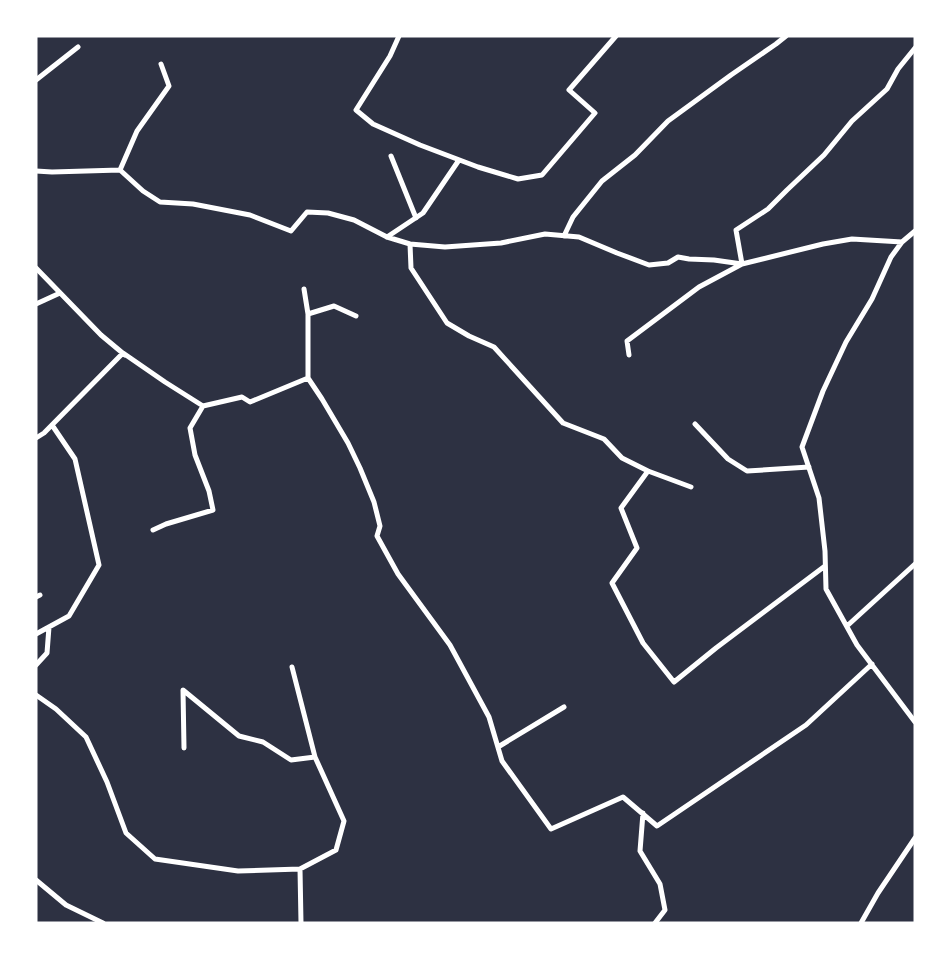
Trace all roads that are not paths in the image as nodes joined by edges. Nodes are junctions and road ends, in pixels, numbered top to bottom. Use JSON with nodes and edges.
{"nodes":[{"id":1,"x":399,"y":36,"type":"edge"},
{"id":2,"x":616,"y":36,"type":"edge"},
{"id":3,"x":786,"y":36,"type":"edge"},
{"id":4,"x":78,"y":47,"type":"dead end"},
{"id":5,"x":915,"y":48,"type":"edge"},
{"id":6,"x":161,"y":64,"type":"dead end"},
{"id":7,"x":36,"y":80,"type":"edge"},
{"id":8,"x":391,"y":156,"type":"dead end"},
{"id":9,"x":459,"y":160,"type":"junction"},
{"id":10,"x":120,"y":170,"type":"junction"},
{"id":11,"x":36,"y":171,"type":"edge"},
{"id":12,"x":416,"y":218,"type":"junction"},
{"id":13,"x":915,"y":231,"type":"edge"},
{"id":14,"x":564,"y":236,"type":"junction"},
{"id":15,"x":387,"y":237,"type":"junction"},
{"id":16,"x":902,"y":242,"type":"junction"},
{"id":17,"x":410,"y":244,"type":"junction"},
{"id":18,"x":742,"y":264,"type":"junction"},
{"id":19,"x":36,"y":268,"type":"edge"},
{"id":20,"x":304,"y":289,"type":"dead end"},
{"id":21,"x":60,"y":293,"type":"junction"},
{"id":22,"x":36,"y":304,"type":"edge"},
{"id":23,"x":308,"y":314,"type":"junction"},
{"id":24,"x":356,"y":316,"type":"dead end"},
{"id":25,"x":126,"y":355,"type":"junction"},
{"id":26,"x":629,"y":355,"type":"dead end"},
{"id":27,"x":308,"y":378,"type":"junction"},
{"id":28,"x":203,"y":406,"type":"junction"},
{"id":29,"x":695,"y":424,"type":"dead end"},
{"id":30,"x":52,"y":425,"type":"junction"},
{"id":31,"x":36,"y":438,"type":"edge"},
{"id":32,"x":809,"y":467,"type":"junction"},
{"id":33,"x":648,"y":471,"type":"junction"},
{"id":34,"x":691,"y":488,"type":"dead end"},
{"id":35,"x":153,"y":530,"type":"dead end"},
{"id":36,"x":915,"y":564,"type":"edge"},
{"id":37,"x":826,"y":566,"type":"junction"},
{"id":38,"x":847,"y":626,"type":"junction"},
{"id":39,"x":49,"y":627,"type":"junction"},
{"id":40,"x":36,"y":634,"type":"edge"},
{"id":41,"x":872,"y":664,"type":"junction"},
{"id":42,"x":36,"y":665,"type":"edge"},
{"id":43,"x":292,"y":667,"type":"dead end"},
{"id":44,"x":36,"y":695,"type":"edge"},
{"id":45,"x":564,"y":707,"type":"dead end"},
{"id":46,"x":914,"y":718,"type":"edge"},
{"id":47,"x":498,"y":747,"type":"junction"},
{"id":48,"x":184,"y":748,"type":"dead end"},
{"id":49,"x":315,"y":758,"type":"junction"},
{"id":50,"x":643,"y":814,"type":"junction"},
{"id":51,"x":915,"y":838,"type":"edge"},
{"id":52,"x":300,"y":869,"type":"junction"},
{"id":53,"x":36,"y":880,"type":"edge"},
{"id":54,"x":103,"y":923,"type":"edge"},
{"id":55,"x":302,"y":923,"type":"edge"},
{"id":56,"x":655,"y":923,"type":"edge"},
{"id":57,"x":861,"y":923,"type":"edge"}],
"edges":[{"from":1,"to":9,"type":"street"},
{"from":2,"to":9,"type":"street"},
{"from":3,"to":14,"type":"street"},
{"from":4,"to":7,"type":"street"},
{"from":5,"to":18,"type":"street"},
{"from":6,"to":10,"type":"street"},
{"from":8,"to":12,"type":"street"},
{"from":9,"to":12,"type":"street"},
{"from":10,"to":11,"type":"street"},
{"from":10,"to":15,"type":"street"},
{"from":12,"to":15,"type":"street"},
{"from":13,"to":16,"type":"street"},
{"from":14,"to":17,"type":"street"},
{"from":14,"to":18,"type":"street"},
{"from":15,"to":17,"type":"street"},
{"from":16,"to":18,"type":"street"},
{"from":16,"to":32,"type":"street"},
{"from":17,"to":33,"type":"street"},
{"from":18,"to":26,"type":"street"},
{"from":19,"to":21,"type":"street"},
{"from":20,"to":23,"type":"street"},
{"from":21,"to":22,"type":"street"},
{"from":21,"to":25,"type":"street"},
{"from":23,"to":24,"type":"street"},
{"from":23,"to":27,"type":"street"},
{"from":25,"to":28,"type":"street"},
{"from":25,"to":30,"type":"street"},
{"from":27,"to":28,"type":"street"},
{"from":27,"to":47,"type":"street"},
{"from":28,"to":35,"type":"street"},
{"from":29,"to":32,"type":"street"},
{"from":30,"to":31,"type":"street"},
{"from":30,"to":39,"type":"street"},
{"from":32,"to":37,"type":"street"},
{"from":33,"to":34,"type":"street"},
{"from":33,"to":37,"type":"street"},
{"from":36,"to":38,"type":"street"},
{"from":37,"to":38,"type":"street"},
{"from":38,"to":41,"type":"street"},
{"from":39,"to":40,"type":"street"},
{"from":39,"to":42,"type":"street"},
{"from":41,"to":46,"type":"street"},
{"from":41,"to":50,"type":"street"},
{"from":43,"to":49,"type":"street"},
{"from":44,"to":52,"type":"street"},
{"from":45,"to":47,"type":"street"},
{"from":47,"to":50,"type":"street"},
{"from":48,"to":49,"type":"street"},
{"from":49,"to":52,"type":"street"},
{"from":50,"to":56,"type":"street"},
{"from":51,"to":57,"type":"street"},
{"from":52,"to":55,"type":"street"},
{"from":53,"to":54,"type":"street"}]}
